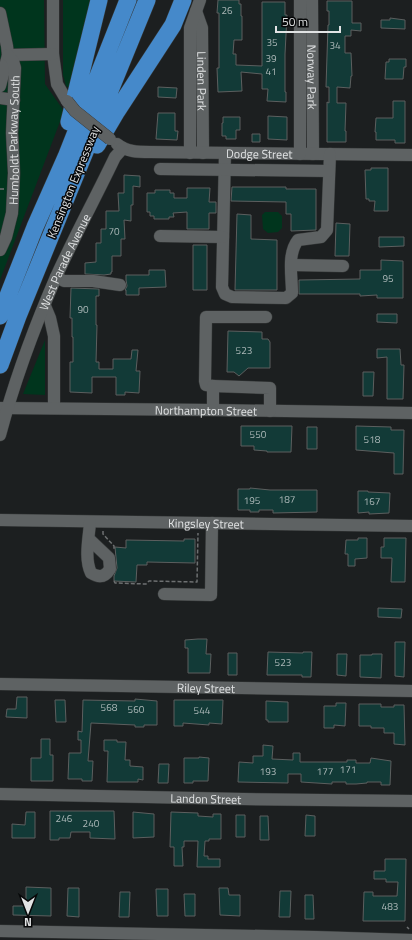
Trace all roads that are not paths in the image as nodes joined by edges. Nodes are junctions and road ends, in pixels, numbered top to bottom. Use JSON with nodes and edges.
{"nodes":[{"id":1,"x":53,"y":0,"type":"edge"},
{"id":2,"x":99,"y":0,"type":"edge"},
{"id":3,"x":128,"y":0,"type":"edge"},
{"id":4,"x":148,"y":0,"type":"edge"},
{"id":5,"x":183,"y":0,"type":"edge"},
{"id":6,"x":300,"y":0,"type":"edge"},
{"id":7,"x":312,"y":0,"type":"edge"},
{"id":8,"x":198,"y":6,"type":"edge"},
{"id":9,"x":0,"y":13,"type":"edge"},
{"id":10,"x":306,"y":22,"type":"junction"},
{"id":11,"x":53,"y":54,"type":"junction"},
{"id":12,"x":8,"y":55,"type":"junction"},
{"id":13,"x":0,"y":86,"type":"edge"},
{"id":14,"x":0,"y":98,"type":"edge"},
{"id":15,"x":14,"y":100,"type":"junction"},
{"id":16,"x":123,"y":148,"type":"junction"},
{"id":17,"x":190,"y":152,"type":"junction"},
{"id":18,"x":203,"y":153,"type":"junction"},
{"id":19,"x":225,"y":153,"type":"junction"},
{"id":20,"x":300,"y":154,"type":"junction"},
{"id":21,"x":313,"y":154,"type":"junction"},
{"id":22,"x":330,"y":154,"type":"junction"},
{"id":23,"x":412,"y":155,"type":"edge"},
{"id":24,"x":66,"y":157,"type":"junction"},
{"id":25,"x":160,"y":168,"type":"dead end"},
{"id":26,"x":225,"y":169,"type":"junction"},
{"id":27,"x":329,"y":171,"type":"junction"},
{"id":28,"x":67,"y":197,"type":"junction"},
{"id":29,"x":160,"y":236,"type":"dead end"},
{"id":30,"x":223,"y":237,"type":"junction"},
{"id":31,"x":0,"y":250,"type":"edge"},
{"id":32,"x":292,"y":265,"type":"junction"},
{"id":33,"x":343,"y":266,"type":"dead end"},
{"id":34,"x":56,"y":277,"type":"junction"},
{"id":35,"x":120,"y":285,"type":"dead end"},
{"id":36,"x":44,"y":306,"type":"junction"},
{"id":37,"x":0,"y":316,"type":"edge"},
{"id":38,"x":266,"y":317,"type":"dead end"},
{"id":39,"x":0,"y":365,"type":"edge"},
{"id":40,"x":213,"y":386,"type":"junction"},
{"id":41,"x":4,"y":408,"type":"edge"},
{"id":42,"x":54,"y":408,"type":"junction"},
{"id":43,"x":213,"y":410,"type":"junction"},
{"id":44,"x":270,"y":411,"type":"junction"},
{"id":45,"x":412,"y":414,"type":"edge"},
{"id":46,"x":0,"y":435,"type":"edge"},
{"id":47,"x":0,"y":520,"type":"edge"},
{"id":48,"x":90,"y":522,"type":"junction"},
{"id":49,"x":212,"y":523,"type":"junction"},
{"id":50,"x":412,"y":526,"type":"edge"},
{"id":51,"x":89,"y":539,"type":"dead end"},
{"id":52,"x":164,"y":594,"type":"dead end"},
{"id":53,"x":0,"y":684,"type":"edge"},
{"id":54,"x":412,"y":690,"type":"edge"},
{"id":55,"x":0,"y":794,"type":"edge"},
{"id":56,"x":412,"y":801,"type":"edge"},
{"id":57,"x":0,"y":931,"type":"edge"},
{"id":58,"x":410,"y":932,"type":"edge"},
{"id":59,"x":109,"y":936,"type":"edge"},
{"id":60,"x":260,"y":938,"type":"edge"}],
"edges":[{"from":1,"to":11,"type":"street"},
{"from":2,"to":24,"type":"highway"},
{"from":3,"to":24,"type":"highway","name":"Kensington Expressway"},
{"from":4,"to":28,"type":"highway","name":"Kensington Expressway"},
{"from":5,"to":28,"type":"highway"},
{"from":6,"to":10,"type":"street","name":"Norway Park"},
{"from":7,"to":10,"type":"street","name":"Norway Park"},
{"from":8,"to":17,"type":"street","name":"Linden Park"},
{"from":8,"to":18,"type":"street","name":"Linden Park"},
{"from":9,"to":12,"type":"street","name":"Humboldt Parkway South"},
{"from":10,"to":20,"type":"street","name":"Norway Park"},
{"from":10,"to":21,"type":"street","name":"Norway Park"},
{"from":11,"to":12,"type":"street"},
{"from":11,"to":16,"type":"street","name":"Dodge Street","bridge":true},
{"from":12,"to":13,"type":"street","name":"Humboldt Parkway South"},
{"from":12,"to":15,"type":"street","name":"Humboldt Parkway South"},
{"from":14,"to":15,"type":"street"},
{"from":15,"to":31,"type":"street","name":"Humboldt Parkway South"},
{"from":16,"to":17,"type":"street","name":"Dodge Street"},
{"from":16,"to":34,"type":"street","name":"West Parade Avenue"},
{"from":17,"to":18,"type":"street","name":"Dodge Street"},
{"from":18,"to":19,"type":"street","name":"Dodge Street"},
{"from":19,"to":20,"type":"street","name":"Dodge Street"},
{"from":19,"to":26,"type":"street"},
{"from":20,"to":21,"type":"street","name":"Dodge Street"},
{"from":21,"to":22,"type":"street","name":"Dodge Street"},
{"from":22,"to":23,"type":"street","name":"Dodge Street"},
{"from":22,"to":27,"type":"street"},
{"from":24,"to":37,"type":"highway","name":"Kensington Expressway"},
{"from":25,"to":26,"type":"street"},
{"from":26,"to":27,"type":"street"},
{"from":26,"to":30,"type":"street"},
{"from":27,"to":32,"type":"street"},
{"from":28,"to":39,"type":"highway","name":"Kensington Expressway"},
{"from":29,"to":30,"type":"street"},
{"from":30,"to":32,"type":"street"},
{"from":32,"to":33,"type":"street"},
{"from":34,"to":35,"type":"street"},
{"from":34,"to":36,"type":"street","name":"West Parade Avenue"},
{"from":36,"to":41,"type":"street"},
{"from":36,"to":42,"type":"street","name":"West Parade Avenue"},
{"from":38,"to":40,"type":"street"},
{"from":40,"to":43,"type":"street"},
{"from":40,"to":44,"type":"street"},
{"from":41,"to":42,"type":"street","name":"Northampton Street"},
{"from":41,"to":46,"type":"street"},
{"from":42,"to":43,"type":"street","name":"Northampton Street"},
{"from":43,"to":44,"type":"street","name":"Northampton Street"},
{"from":44,"to":45,"type":"street","name":"Northampton Street"},
{"from":47,"to":48,"type":"street","name":"Kingsley Street"},
{"from":48,"to":49,"type":"street","name":"Kingsley Street"},
{"from":48,"to":51,"type":"street"},
{"from":49,"to":50,"type":"street","name":"Kingsley Street"},
{"from":49,"to":52,"type":"street"},
{"from":53,"to":54,"type":"street","name":"Riley Street"},
{"from":55,"to":56,"type":"street","name":"Landon Street"},
{"from":57,"to":59,"type":"street"},
{"from":58,"to":60,"type":"street"},
{"from":59,"to":60,"type":"street"}]}
